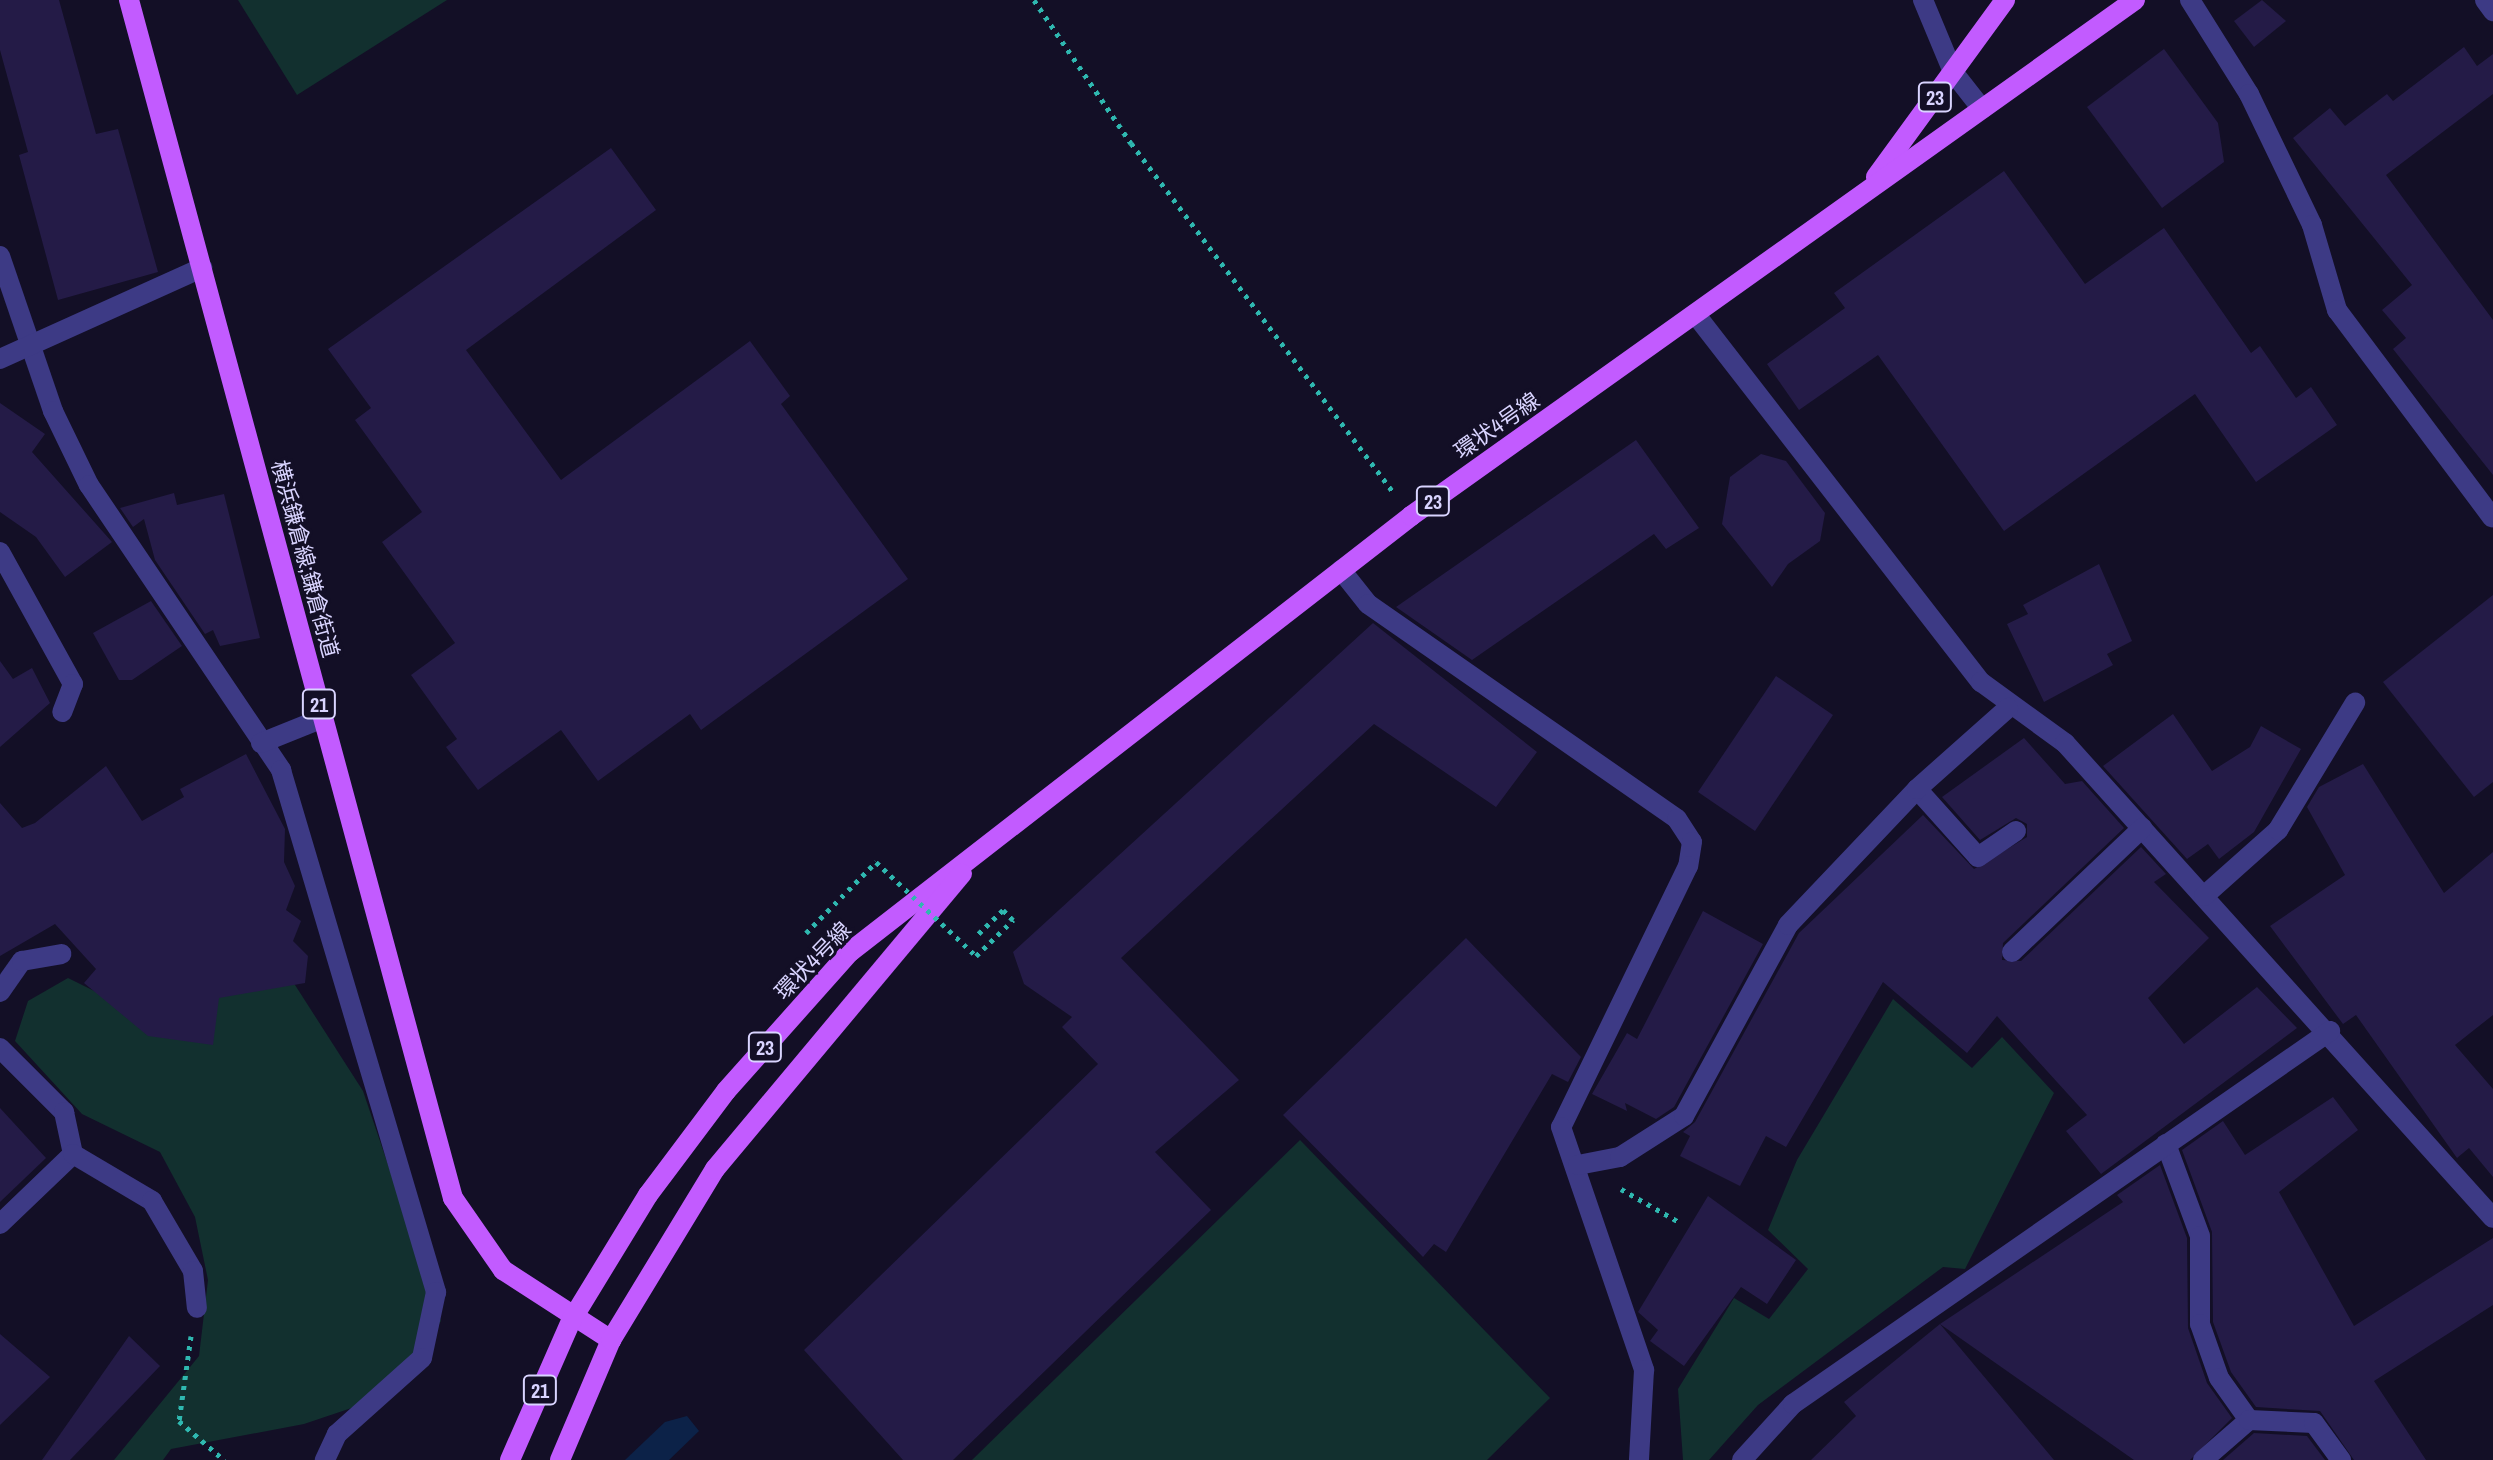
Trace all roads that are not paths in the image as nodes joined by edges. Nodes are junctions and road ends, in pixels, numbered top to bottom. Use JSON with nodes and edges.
{"nodes":[{"id":1,"x":129,"y":0,"type":"edge"},
{"id":2,"x":1923,"y":0,"type":"edge"},
{"id":3,"x":2005,"y":0,"type":"edge"},
{"id":4,"x":2135,"y":0,"type":"edge"},
{"id":5,"x":2190,"y":0,"type":"edge"},
{"id":6,"x":2485,"y":0,"type":"edge"},
{"id":7,"x":2493,"y":11,"type":"edge"},
{"id":8,"x":1953,"y":72,"type":"junction"},
{"id":9,"x":1982,"y":109,"type":"junction"},
{"id":10,"x":1864,"y":193,"type":"junction"},
{"id":11,"x":0,"y":256,"type":"edge"},
{"id":12,"x":202,"y":268,"type":"junction"},
{"id":13,"x":1696,"y":315,"type":"junction"},
{"id":14,"x":31,"y":341,"type":"junction"},
{"id":15,"x":0,"y":359,"type":"edge"},
{"id":16,"x":2492,"y":517,"type":"edge"},
{"id":17,"x":0,"y":552,"type":"edge"},
{"id":18,"x":1341,"y":570,"type":"junction"},
{"id":19,"x":2355,"y":703,"type":"dead end"},
{"id":20,"x":2008,"y":708,"type":"junction"},
{"id":21,"x":62,"y":712,"type":"dead end"},
{"id":22,"x":323,"y":718,"type":"junction"},
{"id":23,"x":261,"y":743,"type":"junction"},
{"id":24,"x":1917,"y":789,"type":"junction"},
{"id":25,"x":1011,"y":822,"type":"junction"},
{"id":26,"x":2142,"y":828,"type":"junction"},
{"id":27,"x":2016,"y":831,"type":"dead end"},
{"id":28,"x":2204,"y":896,"type":"junction"},
{"id":29,"x":2012,"y":952,"type":"dead end"},
{"id":30,"x":61,"y":954,"type":"dead end"},
{"id":31,"x":0,"y":992,"type":"edge"},
{"id":32,"x":2330,"y":1031,"type":"junction"},
{"id":33,"x":0,"y":1048,"type":"edge"},
{"id":34,"x":2166,"y":1144,"type":"junction"},
{"id":35,"x":73,"y":1154,"type":"junction"},
{"id":36,"x":1578,"y":1165,"type":"junction"},
{"id":37,"x":2493,"y":1218,"type":"edge"},
{"id":38,"x":0,"y":1224,"type":"edge"},
{"id":39,"x":197,"y":1308,"type":"road end"},
{"id":40,"x":571,"y":1321,"type":"junction"},
{"id":41,"x":611,"y":1340,"type":"junction"},
{"id":42,"x":2249,"y":1420,"type":"junction"},
{"id":43,"x":325,"y":1460,"type":"edge"},
{"id":44,"x":510,"y":1460,"type":"edge"},
{"id":45,"x":560,"y":1460,"type":"edge"},
{"id":46,"x":1639,"y":1460,"type":"edge"},
{"id":47,"x":1742,"y":1460,"type":"edge"},
{"id":48,"x":2203,"y":1460,"type":"edge"},
{"id":49,"x":2341,"y":1460,"type":"edge"}],
"edges":[{"from":1,"to":12,"type":"main road","name":"横浜鎌倉線;鎌倉街道","number":"21"},
{"from":2,"to":8,"type":"street"},
{"from":3,"to":8,"type":"main road","name":"環状4号線","number":"23"},
{"from":4,"to":9,"type":"main road","name":"環状4号線","number":"23"},
{"from":5,"to":16,"type":"street"},
{"from":6,"to":7,"type":"street"},
{"from":8,"to":9,"type":"street"},
{"from":8,"to":10,"type":"main road","name":"環状4号線","number":"23"},
{"from":9,"to":10,"type":"main road","name":"環状4号線","number":"23"},
{"from":10,"to":13,"type":"main road","name":"環状4号線","number":"23"},
{"from":11,"to":14,"type":"street"},
{"from":12,"to":14,"type":"street"},
{"from":12,"to":22,"type":"main road","name":"横浜鎌倉線;鎌倉街道","number":"21"},
{"from":13,"to":18,"type":"main road","name":"環状4号線","number":"23"},
{"from":13,"to":20,"type":"street"},
{"from":14,"to":15,"type":"street"},
{"from":14,"to":23,"type":"street"},
{"from":17,"to":21,"type":"street"},
{"from":18,"to":25,"type":"main road","name":"環状4号線","number":"23"},
{"from":18,"to":36,"type":"street"},
{"from":19,"to":28,"type":"street"},
{"from":20,"to":24,"type":"street"},
{"from":20,"to":26,"type":"street"},
{"from":22,"to":23,"type":"street"},
{"from":22,"to":40,"type":"main road","name":"横浜鎌倉線;鎌倉街道","number":"21"},
{"from":23,"to":43,"type":"street"},
{"from":24,"to":27,"type":"street"},
{"from":24,"to":36,"type":"street"},
{"from":25,"to":40,"type":"main road","name":"環状4号線","number":"23"},
{"from":25,"to":41,"type":"main road","name":"環状4号線","number":"23"},
{"from":26,"to":28,"type":"street"},
{"from":26,"to":29,"type":"street"},
{"from":28,"to":32,"type":"street"},
{"from":30,"to":31,"type":"street"},
{"from":32,"to":34,"type":"street"},
{"from":32,"to":37,"type":"street"},
{"from":33,"to":35,"type":"street"},
{"from":34,"to":42,"type":"street"},
{"from":34,"to":47,"type":"street"},
{"from":35,"to":38,"type":"street"},
{"from":35,"to":39,"type":"street"},
{"from":36,"to":46,"type":"street"},
{"from":40,"to":41,"type":"main road","name":"横浜鎌倉線;鎌倉街道","number":"21"},
{"from":40,"to":44,"type":"main road","number":"21"},
{"from":41,"to":45,"type":"main road","number":"21"},
{"from":42,"to":48,"type":"street"},
{"from":42,"to":49,"type":"street"}]}
